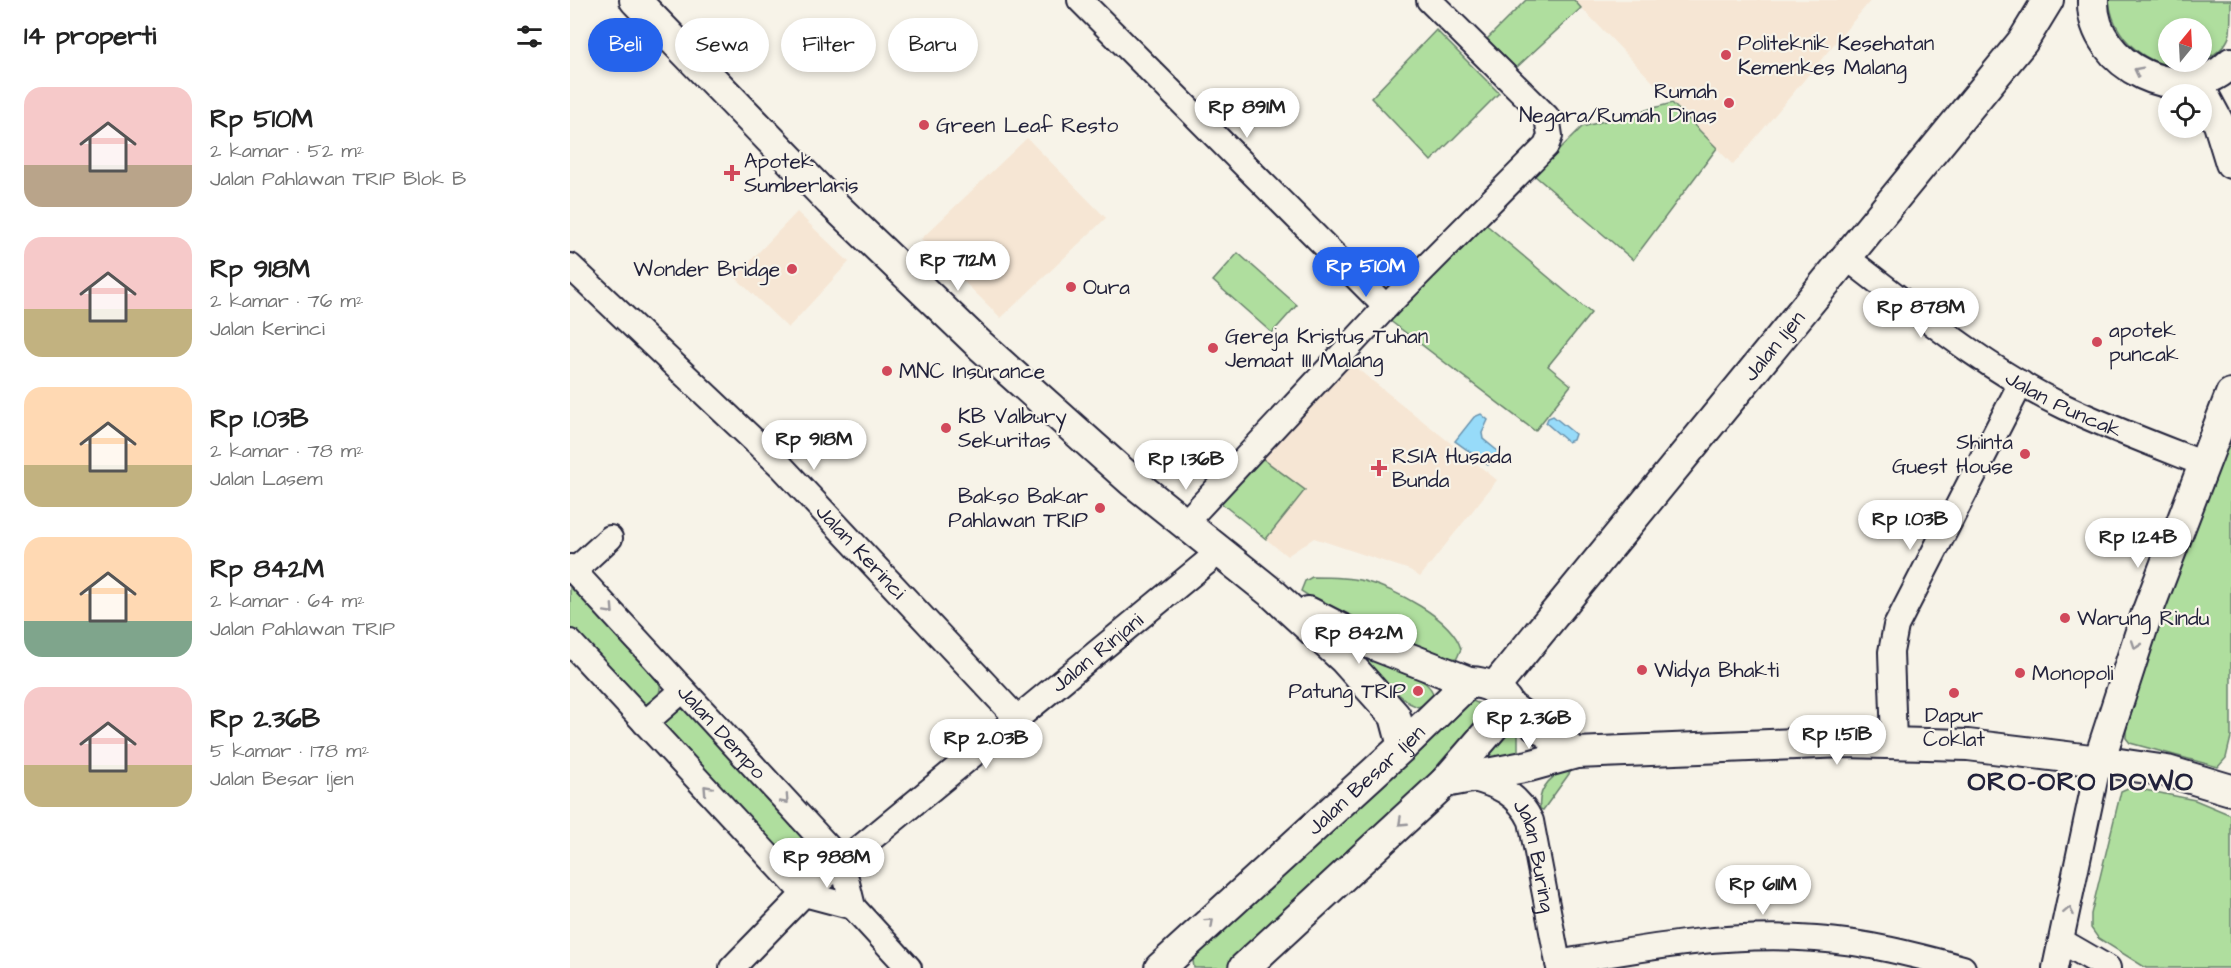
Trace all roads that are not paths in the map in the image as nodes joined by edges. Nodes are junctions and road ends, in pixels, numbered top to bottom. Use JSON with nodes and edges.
{"nodes":[{"id":1,"x":635,"y":0,"type":"edge"},
{"id":2,"x":1080,"y":0,"type":"edge"},
{"id":3,"x":1429,"y":0,"type":"edge"},
{"id":4,"x":2048,"y":0,"type":"edge"},
{"id":5,"x":2065,"y":0,"type":"edge"},
{"id":6,"x":2093,"y":0,"type":"edge"},
{"id":7,"x":2024,"y":41,"type":"junction"},
{"id":8,"x":2231,"y":63,"type":"edge"},
{"id":9,"x":2196,"y":81,"type":"junction"},
{"id":10,"x":2231,"y":163,"type":"edge"},
{"id":11,"x":1847,"y":258,"type":"junction"},
{"id":12,"x":570,"y":266,"type":"edge"},
{"id":13,"x":1386,"y":307,"type":"junction"},
{"id":14,"x":2021,"y":383,"type":"junction"},
{"id":15,"x":2231,"y":394,"type":"edge"},
{"id":16,"x":2204,"y":464,"type":"junction"},
{"id":17,"x":1184,"y":524,"type":"junction"},
{"id":18,"x":610,"y":538,"type":"dead end"},
{"id":19,"x":1219,"y":552,"type":"junction"},
{"id":20,"x":572,"y":569,"type":"edge"},
{"id":21,"x":1273,"y":594,"type":"junction"},
{"id":22,"x":570,"y":642,"type":"edge"},
{"id":23,"x":683,"y":690,"type":"junction"},
{"id":24,"x":1491,"y":692,"type":"junction"},
{"id":25,"x":1016,"y":717,"type":"junction"},
{"id":26,"x":645,"y":723,"type":"junction"},
{"id":27,"x":1894,"y":742,"type":"junction"},
{"id":28,"x":1403,"y":746,"type":"junction"},
{"id":29,"x":1576,"y":753,"type":"junction"},
{"id":30,"x":2099,"y":761,"type":"junction"},
{"id":31,"x":1457,"y":780,"type":"junction"},
{"id":32,"x":2231,"y":790,"type":"edge"},
{"id":33,"x":842,"y":861,"type":"junction"},
{"id":34,"x":804,"y":894,"type":"junction"},
{"id":35,"x":853,"y":908,"type":"junction"},
{"id":36,"x":2063,"y":942,"type":"junction"},
{"id":37,"x":1559,"y":965,"type":"edge"},
{"id":38,"x":1166,"y":966,"type":"edge"},
{"id":39,"x":732,"y":968,"type":"edge"},
{"id":40,"x":909,"y":968,"type":"edge"},
{"id":41,"x":1244,"y":968,"type":"edge"},
{"id":42,"x":1964,"y":968,"type":"edge"},
{"id":43,"x":2055,"y":968,"type":"edge"},
{"id":44,"x":2108,"y":968,"type":"edge"}],
"edges":[{"from":1,"to":17,"type":"main road"},
{"from":2,"to":13,"type":"street"},
{"from":3,"to":13,"type":"street"},
{"from":4,"to":7,"type":"main road","name":"Jalan Ijen"},
{"from":5,"to":7,"type":"main road"},
{"from":9,"to":6,"type":"main road","one_way":true},
{"from":7,"to":11,"type":"main road","name":"Jalan Ijen"},
{"from":8,"to":9,"type":"main road"},
{"from":9,"to":10,"type":"main road"},
{"from":11,"to":14,"type":"street","name":"Jalan Puncak"},
{"from":11,"to":24,"type":"main road","name":"Jalan Ijen"},
{"from":12,"to":25,"type":"street","name":"Jalan Kerinci"},
{"from":13,"to":17,"type":"street"},
{"from":14,"to":16,"type":"street","name":"Jalan Puncak"},
{"from":14,"to":27,"type":"street"},
{"from":15,"to":16,"type":"main road"},
{"from":16,"to":30,"type":"main road","one_way":true},
{"from":17,"to":19,"type":"main road"},
{"from":18,"to":20,"type":"street"},
{"from":19,"to":21,"type":"main road"},
{"from":19,"to":25,"type":"street","name":"Jalan Rinjani"},
{"from":20,"to":23,"type":"street","name":"Jalan Dempo","one_way":true},
{"from":21,"to":24,"type":"main road"},
{"from":21,"to":28,"type":"main road"},
{"from":22,"to":26,"type":"street"},
{"from":23,"to":26,"type":"street"},
{"from":23,"to":33,"type":"street","name":"Jalan Dempo","one_way":true},
{"from":24,"to":28,"type":"main road","name":"Jalan Besar Ijen"},
{"from":24,"to":29,"type":"main road"},
{"from":24,"to":31,"type":"main road"},
{"from":25,"to":33,"type":"street","name":"Jalan Rinjani"},
{"from":34,"to":26,"type":"street","one_way":true},
{"from":27,"to":29,"type":"main road"},
{"from":27,"to":30,"type":"main road"},
{"from":38,"to":28,"type":"main road","name":"Jalan Besar Ijen","one_way":true},
{"from":29,"to":31,"type":"main road"},
{"from":30,"to":32,"type":"main road"},
{"from":36,"to":30,"type":"street","one_way":true},
{"from":31,"to":37,"type":"street","name":"Jalan Buring"},
{"from":31,"to":41,"type":"main road","one_way":true},
{"from":33,"to":34,"type":"street","name":"Jalan Rinjani"},
{"from":33,"to":35,"type":"street","name":"Jalan Dempo"},
{"from":34,"to":35,"type":"street"},
{"from":34,"to":39,"type":"street","name":"Jalan Rinjani"},
{"from":35,"to":40,"type":"street","name":"Jalan Dempo"},
{"from":36,"to":43,"type":"street"},
{"from":36,"to":44,"type":"street"},
{"from":37,"to":42,"type":"street"}]}
